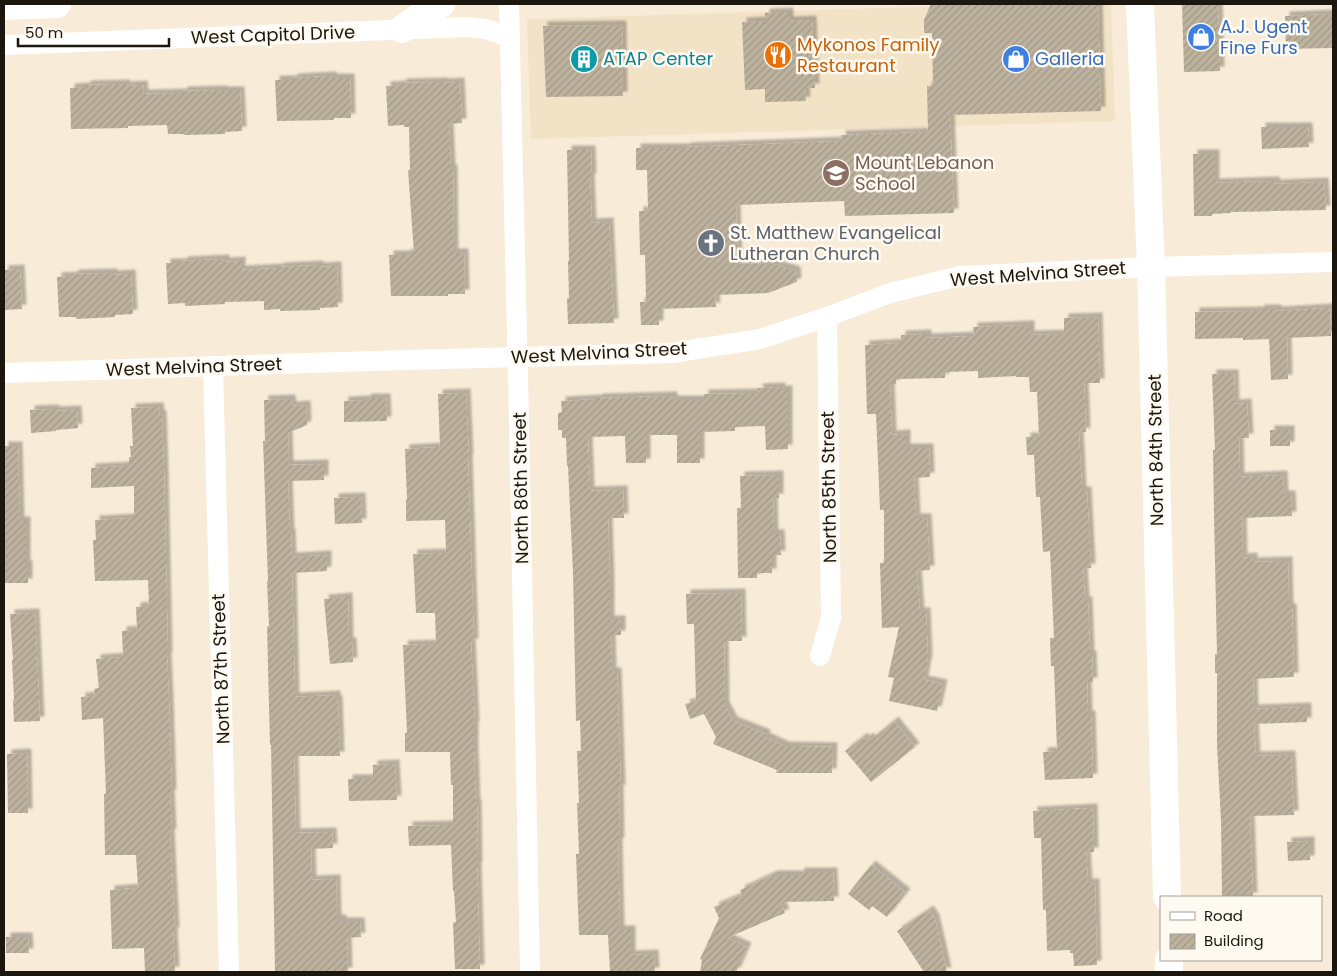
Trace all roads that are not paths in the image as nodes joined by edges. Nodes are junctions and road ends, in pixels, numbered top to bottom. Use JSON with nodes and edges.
{"nodes":[{"id":1,"x":57,"y":4,"type":"edge"},
{"id":2,"x":441,"y":4,"type":"edge"},
{"id":3,"x":509,"y":4,"type":"edge"},
{"id":4,"x":1140,"y":4,"type":"edge"},
{"id":5,"x":4,"y":6,"type":"edge"},
{"id":6,"x":402,"y":30,"type":"junction"},
{"id":7,"x":510,"y":39,"type":"junction"},
{"id":8,"x":4,"y":45,"type":"edge"},
{"id":9,"x":1333,"y":262,"type":"edge"},
{"id":10,"x":1151,"y":267,"type":"junction"},
{"id":11,"x":827,"y":316,"type":"junction"},
{"id":12,"x":518,"y":357,"type":"junction"},
{"id":13,"x":213,"y":366,"type":"junction"},
{"id":14,"x":4,"y":373,"type":"edge"},
{"id":15,"x":820,"y":656,"type":"dead end"},
{"id":16,"x":1167,"y":896,"type":"edge"},
{"id":17,"x":229,"y":972,"type":"edge"},
{"id":18,"x":530,"y":972,"type":"edge"}],
"edges":[{"from":1,"to":5,"type":"street"},
{"from":2,"to":6,"type":"street"},
{"from":3,"to":7,"type":"street","name":"North 86th Street"},
{"from":4,"to":10,"type":"street","name":"North 84th Street"},
{"from":6,"to":7,"type":"street","name":"West Capitol Drive"},
{"from":6,"to":8,"type":"street","name":"West Capitol Drive"},
{"from":7,"to":12,"type":"street","name":"North 86th Street"},
{"from":9,"to":10,"type":"street","name":"West Melvina Street"},
{"from":10,"to":11,"type":"street","name":"West Melvina Street"},
{"from":10,"to":16,"type":"street","name":"North 84th Street"},
{"from":11,"to":12,"type":"street","name":"West Melvina Street"},
{"from":11,"to":15,"type":"street","name":"North 85th Street"},
{"from":12,"to":13,"type":"street","name":"West Melvina Street"},
{"from":12,"to":18,"type":"street","name":"North 86th Street"},
{"from":13,"to":14,"type":"street","name":"West Melvina Street"},
{"from":13,"to":17,"type":"street","name":"North 87th Street"}]}
